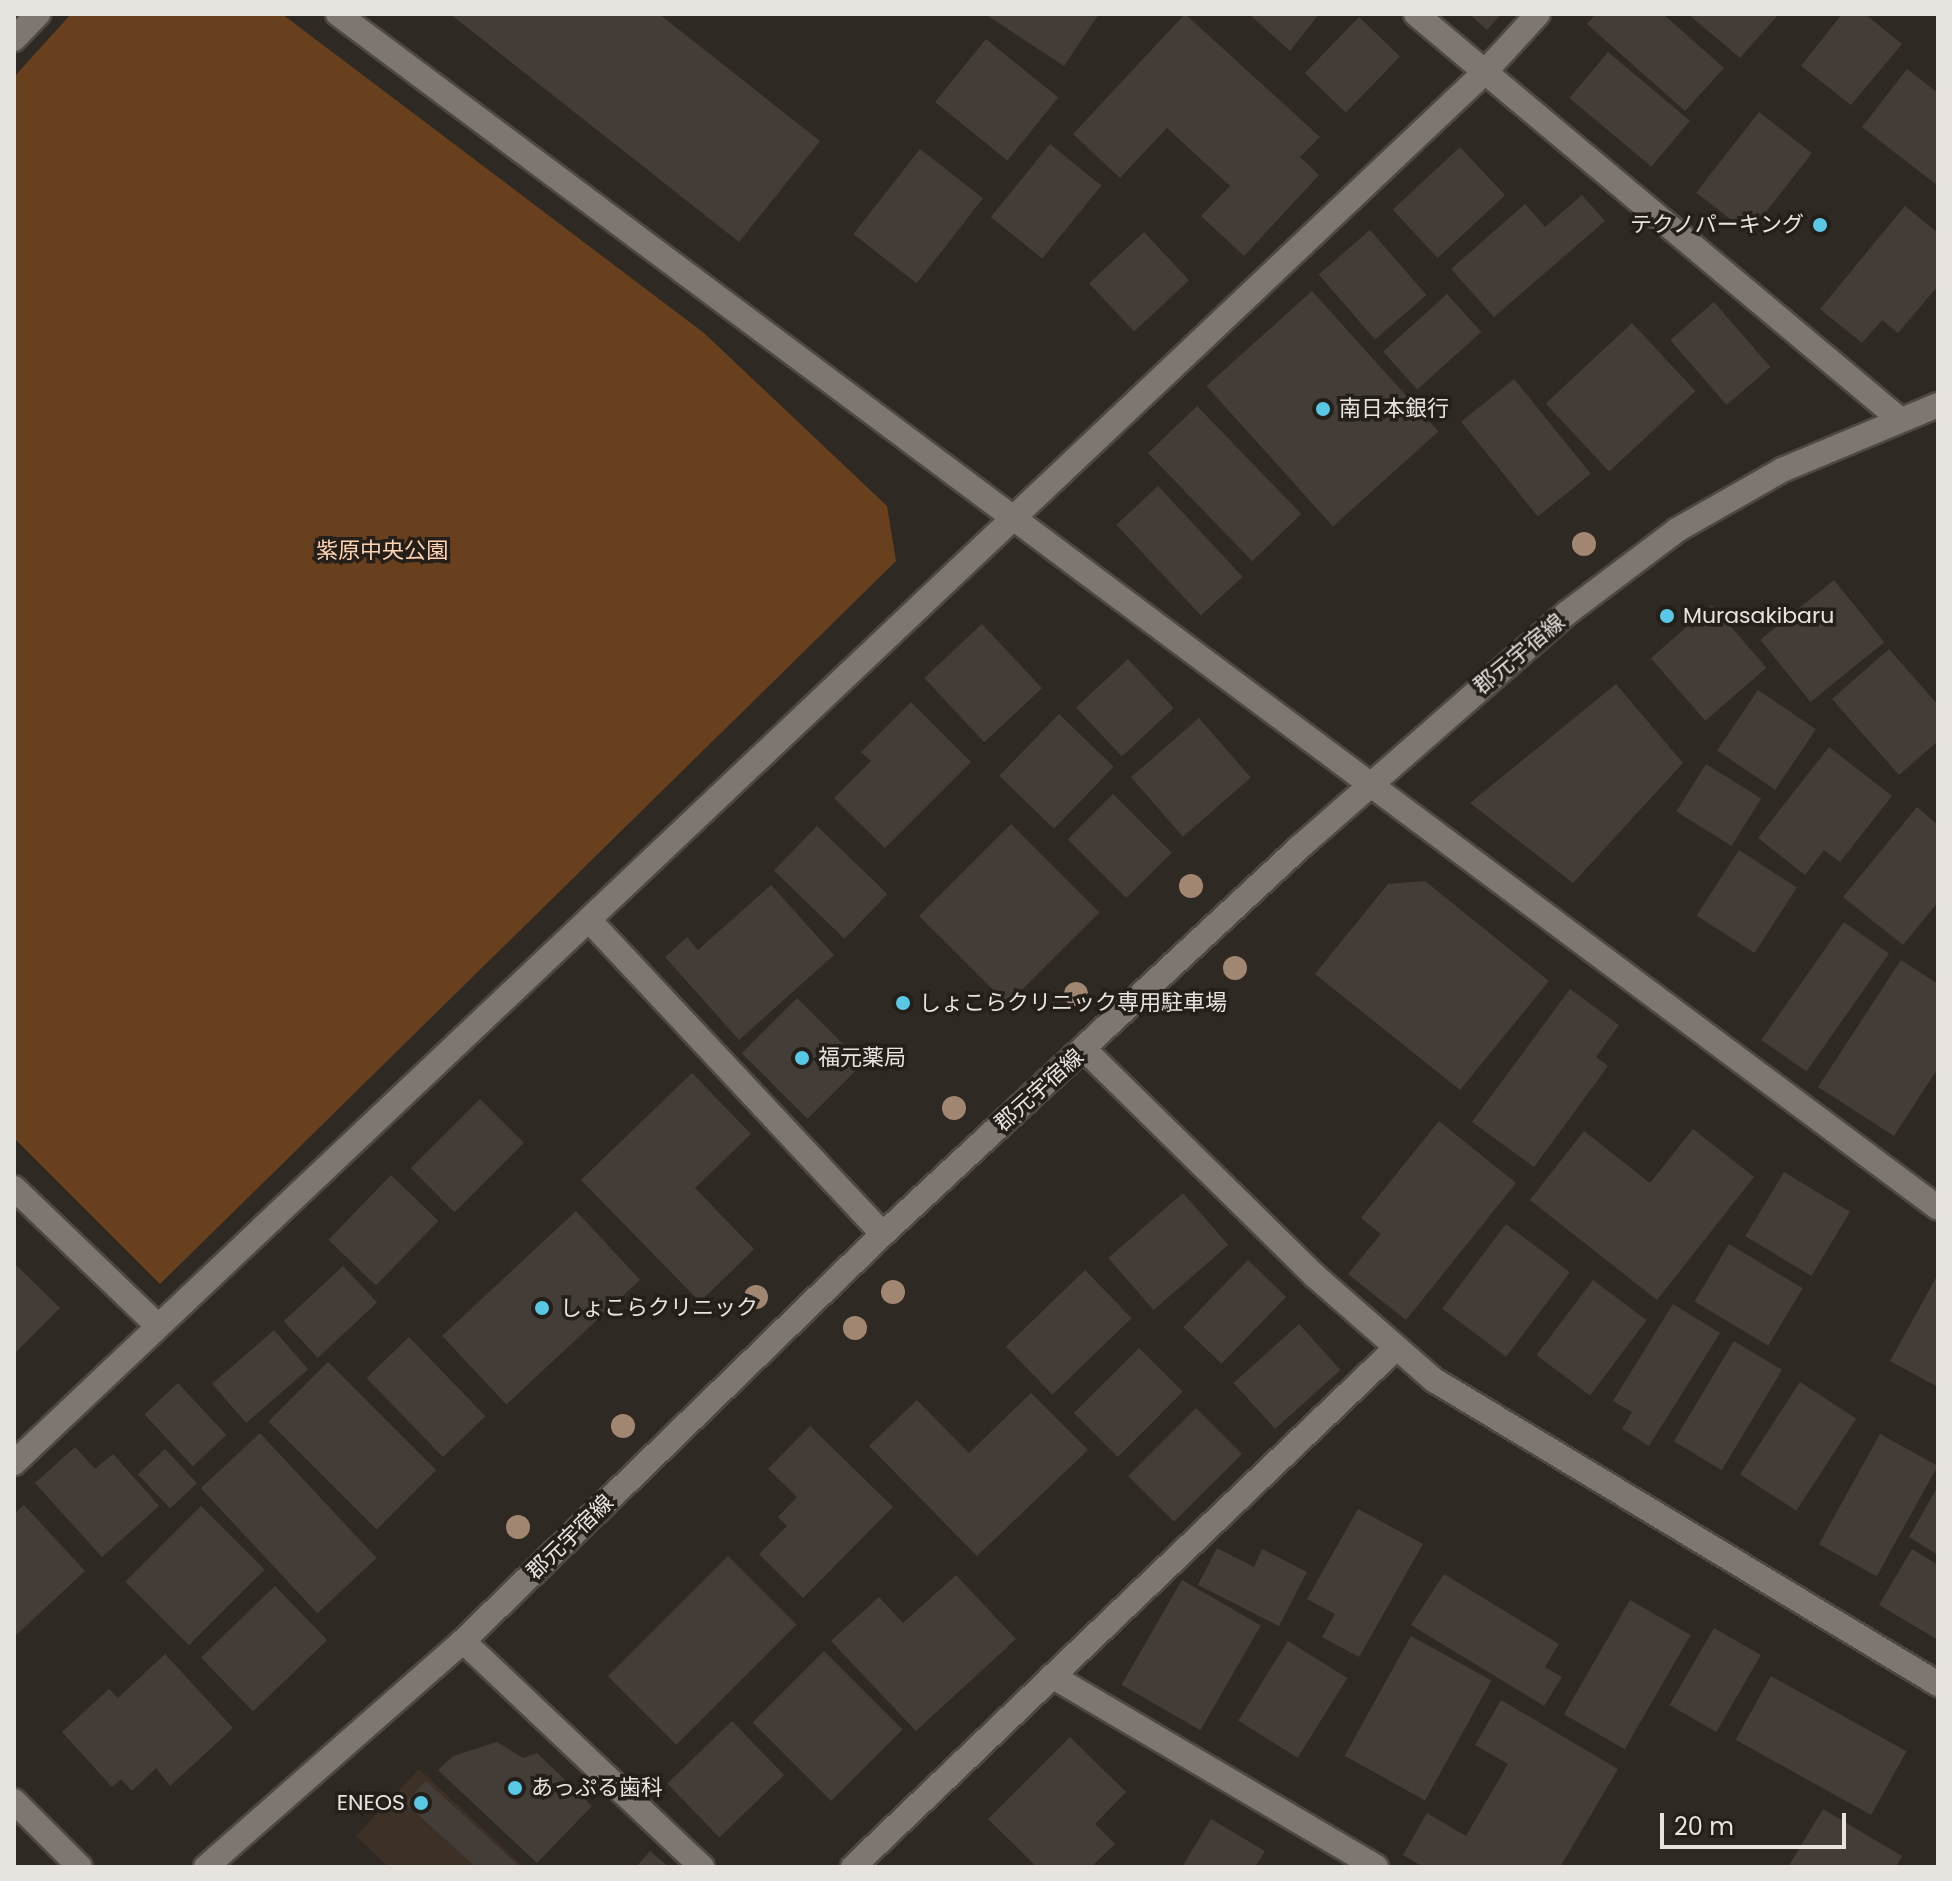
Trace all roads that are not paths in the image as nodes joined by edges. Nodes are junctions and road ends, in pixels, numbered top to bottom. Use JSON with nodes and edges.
{"nodes":[{"id":1,"x":38,"y":14,"type":"edge"},
{"id":2,"x":338,"y":14,"type":"edge"},
{"id":3,"x":1416,"y":14,"type":"edge"},
{"id":4,"x":1538,"y":14,"type":"edge"},
{"id":5,"x":14,"y":39,"type":"edge"},
{"id":6,"x":1483,"y":74,"type":"junction"},
{"id":7,"x":1938,"y":405,"type":"edge"},
{"id":8,"x":1897,"y":417,"type":"junction"},
{"id":9,"x":1011,"y":520,"type":"junction"},
{"id":10,"x":1368,"y":785,"type":"junction"},
{"id":11,"x":589,"y":920,"type":"junction"},
{"id":12,"x":1084,"y":1049,"type":"junction"},
{"id":13,"x":14,"y":1188,"type":"edge"},
{"id":14,"x":1938,"y":1208,"type":"edge"},
{"id":15,"x":883,"y":1234,"type":"junction"},
{"id":16,"x":158,"y":1326,"type":"junction"},
{"id":17,"x":1395,"y":1349,"type":"junction"},
{"id":18,"x":14,"y":1463,"type":"edge"},
{"id":19,"x":463,"y":1641,"type":"junction"},
{"id":20,"x":1052,"y":1676,"type":"junction"},
{"id":21,"x":1938,"y":1684,"type":"edge"},
{"id":22,"x":14,"y":1801,"type":"edge"},
{"id":23,"x":80,"y":1867,"type":"edge"},
{"id":24,"x":206,"y":1867,"type":"edge"},
{"id":25,"x":702,"y":1867,"type":"edge"},
{"id":26,"x":853,"y":1867,"type":"edge"},
{"id":27,"x":1376,"y":1867,"type":"edge"}],
"edges":[{"from":1,"to":5,"type":"street"},
{"from":2,"to":9,"type":"street"},
{"from":3,"to":6,"type":"street"},
{"from":4,"to":6,"type":"street"},
{"from":6,"to":8,"type":"street"},
{"from":6,"to":9,"type":"street"},
{"from":7,"to":8,"type":"street","name":"郡元宇宿線"},
{"from":8,"to":10,"type":"street","name":"郡元宇宿線"},
{"from":9,"to":10,"type":"street"},
{"from":9,"to":11,"type":"street"},
{"from":10,"to":12,"type":"street","name":"郡元宇宿線"},
{"from":10,"to":14,"type":"street"},
{"from":11,"to":15,"type":"street"},
{"from":11,"to":16,"type":"street"},
{"from":12,"to":15,"type":"street","name":"郡元宇宿線"},
{"from":12,"to":17,"type":"street"},
{"from":13,"to":16,"type":"street"},
{"from":15,"to":19,"type":"street","name":"郡元宇宿線"},
{"from":16,"to":18,"type":"street"},
{"from":17,"to":20,"type":"street"},
{"from":17,"to":21,"type":"street"},
{"from":19,"to":24,"type":"street","name":"郡元宇宿線"},
{"from":19,"to":25,"type":"street"},
{"from":20,"to":26,"type":"street"},
{"from":20,"to":27,"type":"street"},
{"from":22,"to":23,"type":"street"}]}
